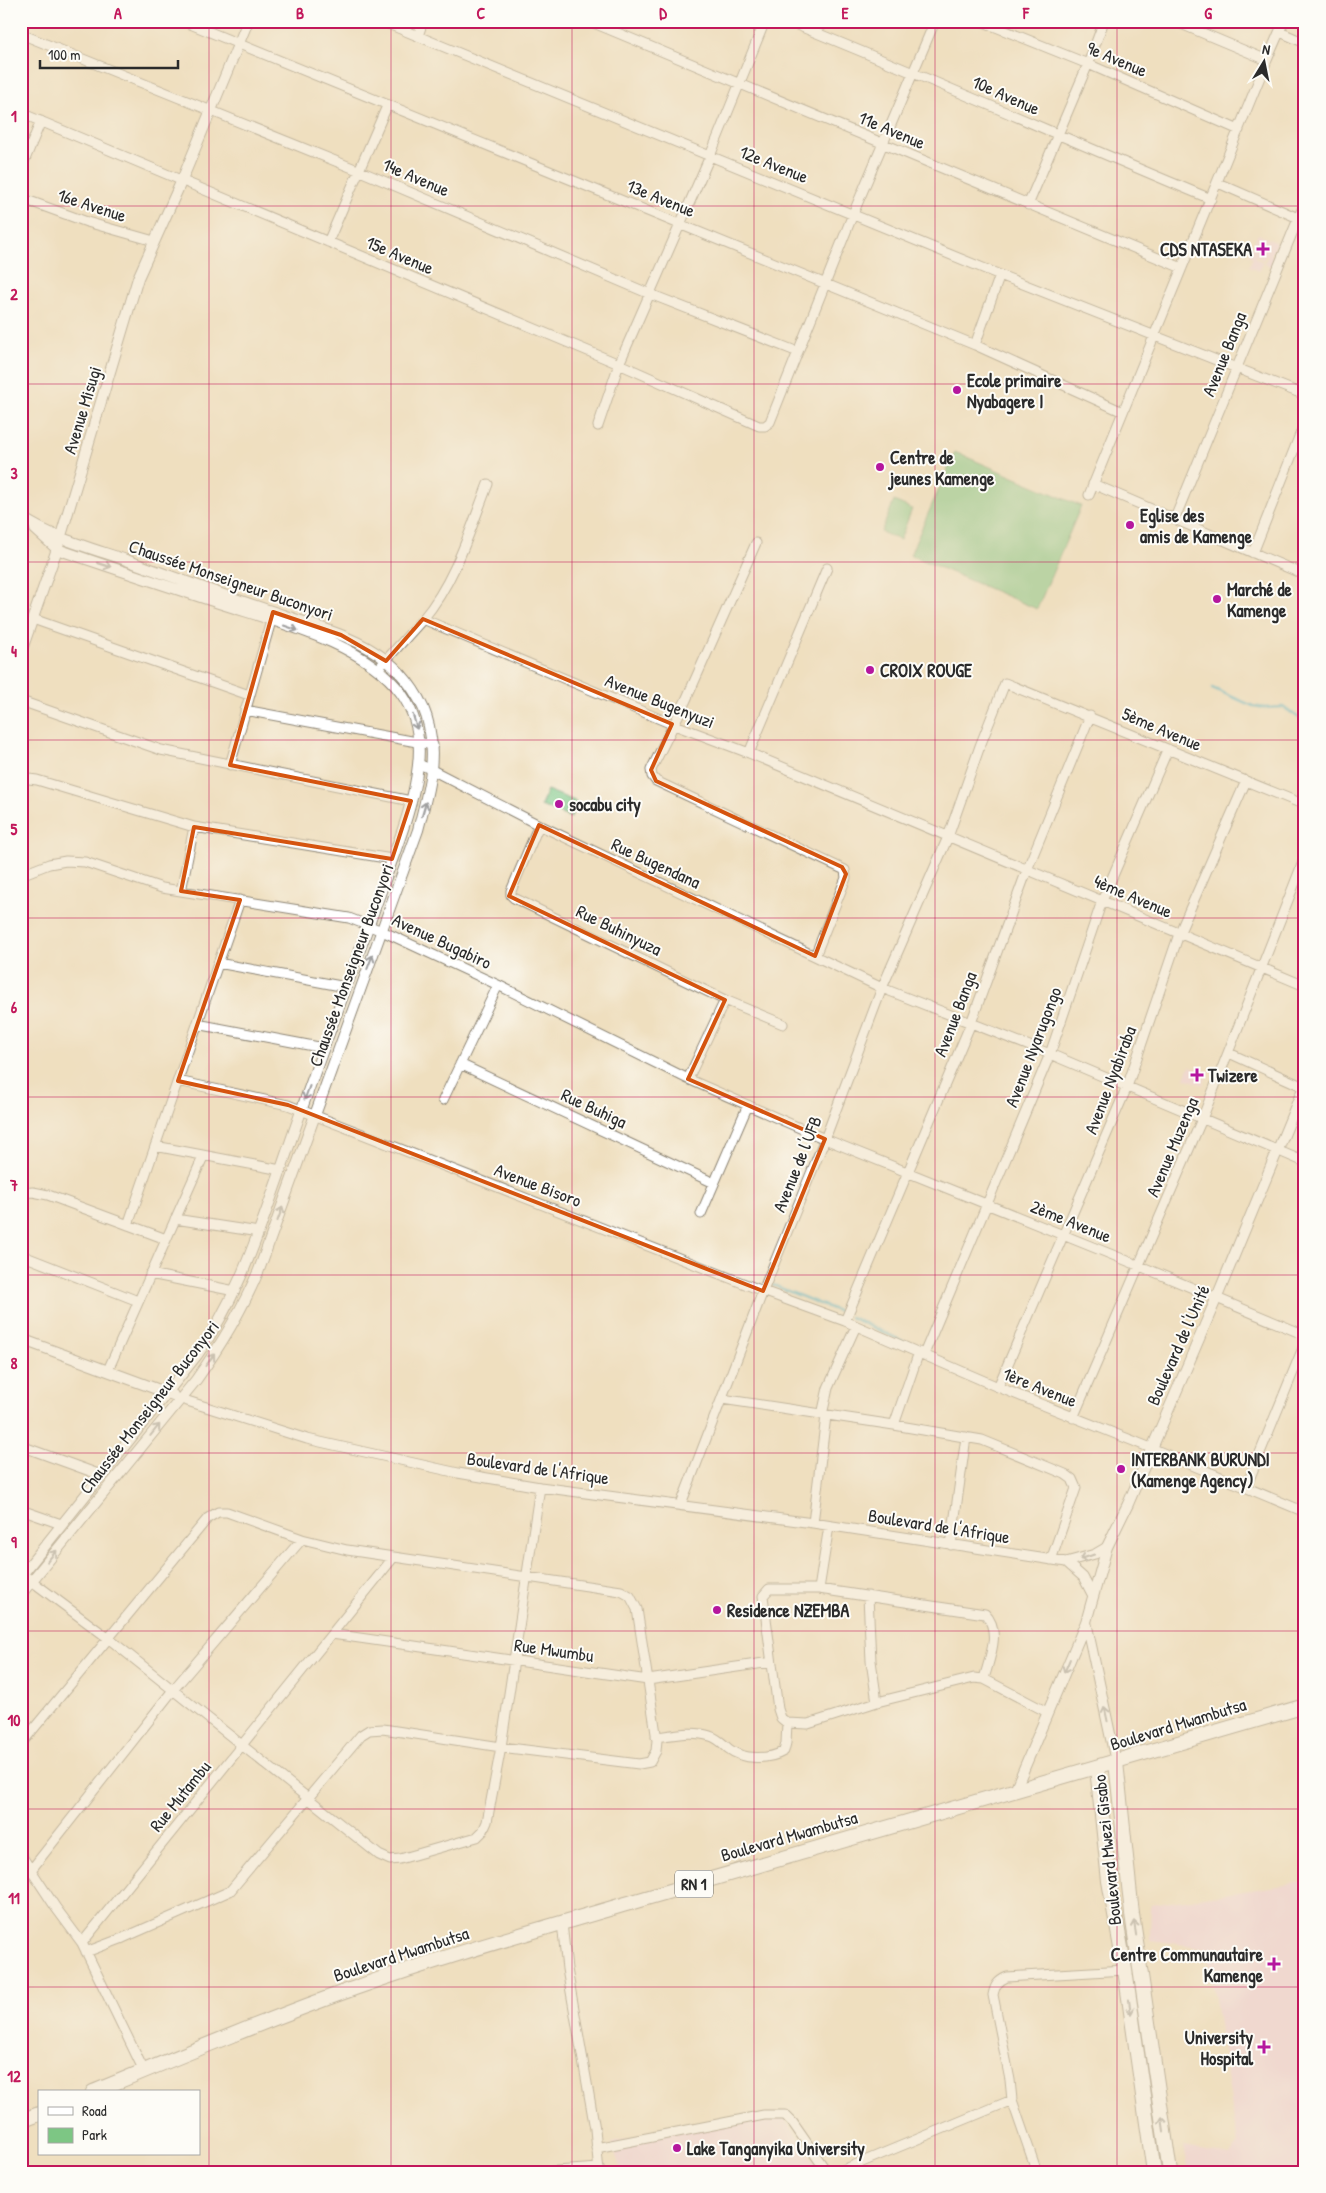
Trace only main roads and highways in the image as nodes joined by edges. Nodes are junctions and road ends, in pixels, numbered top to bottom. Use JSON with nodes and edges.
{"nodes":[{"id":1,"x":1305,"y":1706,"type":"edge"},
{"id":2,"x":1116,"y":1762,"type":"junction"},
{"id":3,"x":1097,"y":1768,"type":"junction"},
{"id":4,"x":98,"y":2090,"type":"edge"},
{"id":5,"x":38,"y":2114,"type":"edge"},
{"id":6,"x":21,"y":2121,"type":"edge"},
{"id":7,"x":1166,"y":2143,"type":"junction"},
{"id":8,"x":1150,"y":2146,"type":"junction"},
{"id":9,"x":1154,"y":2172,"type":"edge"},
{"id":10,"x":1170,"y":2172,"type":"edge"}],
"edges":[{"from":1,"to":2,"type":"main road","name":"Boulevard Mwambutsa","number":"RN 1"},
{"from":2,"to":3,"type":"main road","name":"Boulevard Mwambutsa","number":"RN 1"},
{"from":7,"to":2,"type":"main road","name":"Boulevard Mwezi Gisabo","one_way":true},
{"from":3,"to":4,"type":"main road","name":"Boulevard Mwambutsa","number":"RN 1"},
{"from":3,"to":8,"type":"main road","name":"Boulevard Mwezi Gisabo","one_way":true},
{"from":5,"to":6,"type":"main road"},
{"from":7,"to":8,"type":"main road"},
{"from":7,"to":10,"type":"main road","name":"Boulevard Mwezi Gisabo"},
{"from":8,"to":9,"type":"main road","name":"Boulevard Mwezi Gisabo"}]}
